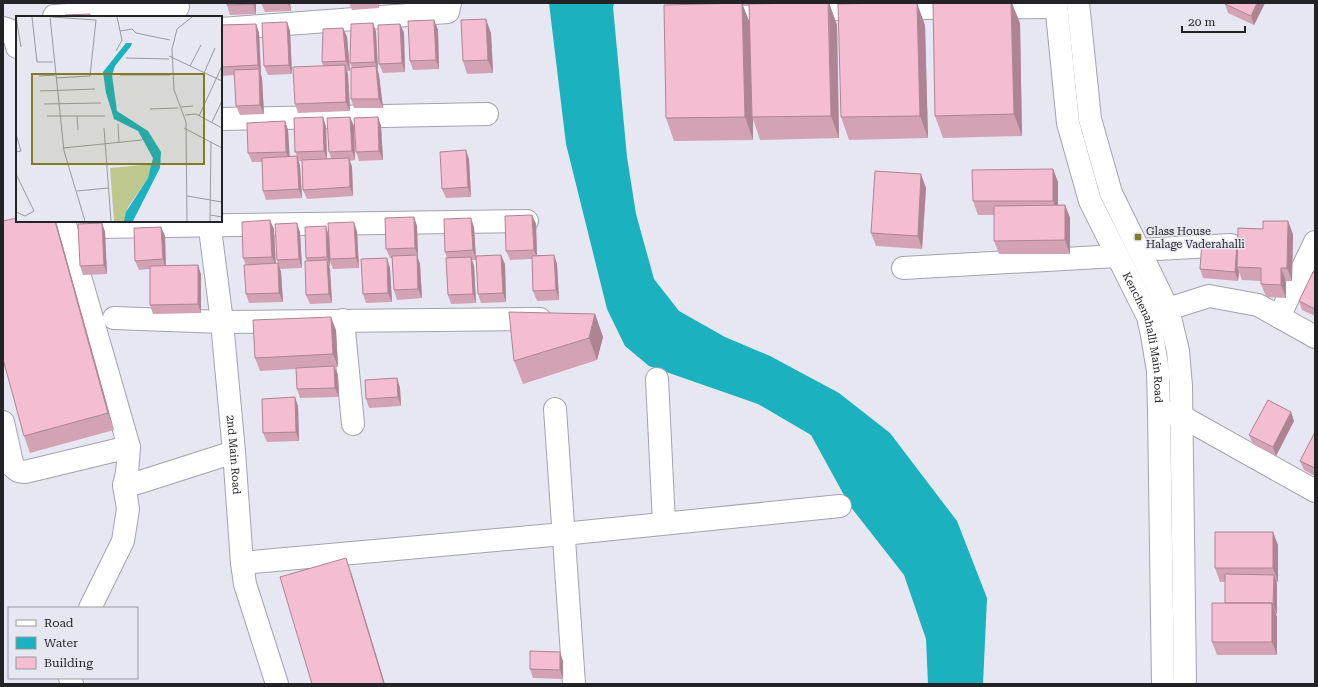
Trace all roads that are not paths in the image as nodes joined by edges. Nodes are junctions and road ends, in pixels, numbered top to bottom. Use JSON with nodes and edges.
{"nodes":[{"id":1,"x":450,"y":3,"type":"edge"},
{"id":2,"x":1078,"y":3,"type":"edge"},
{"id":3,"x":1056,"y":5,"type":"edge"},
{"id":4,"x":178,"y":9,"type":"edge"},
{"id":5,"x":691,"y":10,"type":"edge"},
{"id":6,"x":54,"y":16,"type":"dead end"},
{"id":7,"x":3,"y":28,"type":"edge"},
{"id":8,"x":222,"y":29,"type":"edge"},
{"id":9,"x":16,"y":44,"type":"edge"},
{"id":10,"x":487,"y":114,"type":"dead end"},
{"id":11,"x":222,"y":118,"type":"edge"},
{"id":12,"x":527,"y":221,"type":"edge"},
{"id":13,"x":64,"y":222,"type":"edge"},
{"id":14,"x":209,"y":223,"type":"edge"},
{"id":15,"x":95,"y":227,"type":"edge"},
{"id":16,"x":1315,"y":242,"type":"edge"},
{"id":17,"x":1231,"y":245,"type":"edge"},
{"id":18,"x":1139,"y":250,"type":"junction"},
{"id":19,"x":1117,"y":256,"type":"junction"},
{"id":20,"x":903,"y":268,"type":"dead end"},
{"id":21,"x":1168,"y":309,"type":"junction"},
{"id":22,"x":1279,"y":317,"type":"junction"},
{"id":23,"x":114,"y":318,"type":"dead end"},
{"id":24,"x":558,"y":319,"type":"edge"},
{"id":25,"x":344,"y":320,"type":"junction"},
{"id":26,"x":222,"y":322,"type":"junction"},
{"id":27,"x":1315,"y":337,"type":"edge"},
{"id":28,"x":657,"y":379,"type":"dead end"},
{"id":29,"x":555,"y":409,"type":"dead end"},
{"id":30,"x":1159,"y":411,"type":"junction"},
{"id":31,"x":1181,"y":416,"type":"junction"},
{"id":32,"x":3,"y":422,"type":"edge"},
{"id":33,"x":353,"y":424,"type":"dead end"},
{"id":34,"x":129,"y":447,"type":"junction"},
{"id":35,"x":234,"y":452,"type":"junction"},
{"id":36,"x":124,"y":485,"type":"junction"},
{"id":37,"x":1315,"y":491,"type":"edge"},
{"id":38,"x":840,"y":506,"type":"dead end"},
{"id":39,"x":664,"y":523,"type":"junction"},
{"id":40,"x":563,"y":534,"type":"junction"},
{"id":41,"x":242,"y":563,"type":"junction"},
{"id":42,"x":90,"y":607,"type":"edge"},
{"id":43,"x":277,"y":684,"type":"edge"},
{"id":44,"x":574,"y":684,"type":"edge"},
{"id":45,"x":1164,"y":684,"type":"edge"},
{"id":46,"x":1185,"y":684,"type":"edge"}],
"edges":[{"from":1,"to":8,"type":"street"},
{"from":2,"to":18,"type":"street","name":"Kenchenahalli Main Road"},
{"from":3,"to":5,"type":"street"},
{"from":3,"to":19,"type":"street","name":"Kenchenahalli Main Road"},
{"from":4,"to":6,"type":"street"},
{"from":7,"to":9,"type":"street"},
{"from":10,"to":11,"type":"street"},
{"from":12,"to":14,"type":"street"},
{"from":13,"to":34,"type":"street"},
{"from":14,"to":15,"type":"street"},
{"from":14,"to":26,"type":"street","name":"2nd Main Road"},
{"from":16,"to":22,"type":"street"},
{"from":17,"to":18,"type":"street"},
{"from":18,"to":21,"type":"street","name":"Kenchenahalli Main Road"},
{"from":19,"to":20,"type":"street"},
{"from":19,"to":30,"type":"street","name":"Kenchenahalli Main Road"},
{"from":21,"to":22,"type":"street"},
{"from":21,"to":31,"type":"street","name":"Kenchenahalli Main Road"},
{"from":22,"to":27,"type":"street"},
{"from":23,"to":26,"type":"street"},
{"from":24,"to":25,"type":"street"},
{"from":25,"to":26,"type":"street"},
{"from":25,"to":33,"type":"street"},
{"from":26,"to":35,"type":"street","name":"2nd Main Road"},
{"from":28,"to":39,"type":"street"},
{"from":29,"to":40,"type":"street"},
{"from":30,"to":31,"type":"street"},
{"from":30,"to":45,"type":"street","name":"Kenchenahalli Main Road"},
{"from":31,"to":37,"type":"street"},
{"from":31,"to":46,"type":"street","name":"Kenchenahalli Main Road"},
{"from":32,"to":34,"type":"street"},
{"from":34,"to":36,"type":"street"},
{"from":35,"to":36,"type":"street"},
{"from":35,"to":41,"type":"street","name":"2nd Main Road"},
{"from":36,"to":42,"type":"street"},
{"from":38,"to":39,"type":"street"},
{"from":39,"to":40,"type":"street"},
{"from":40,"to":41,"type":"street"},
{"from":40,"to":44,"type":"street"},
{"from":41,"to":43,"type":"street","name":"2nd Main Road"}]}
